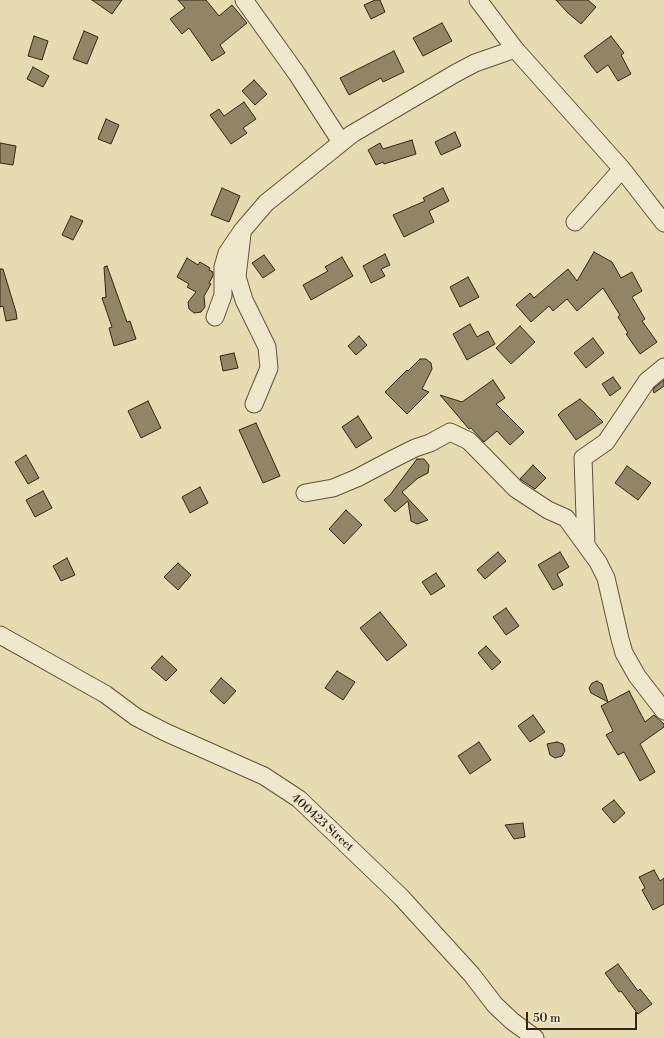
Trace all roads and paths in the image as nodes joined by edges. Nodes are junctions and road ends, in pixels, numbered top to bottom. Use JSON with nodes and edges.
{"nodes":[{"id":1,"x":244,"y":0,"type":"edge"},
{"id":2,"x":478,"y":0,"type":"edge"},
{"id":3,"x":515,"y":49,"type":"junction"},
{"id":4,"x":341,"y":142,"type":"junction"},
{"id":5,"x":622,"y":169,"type":"junction"},
{"id":6,"x":575,"y":222,"type":"dead end"},
{"id":7,"x":664,"y":223,"type":"edge"},
{"id":8,"x":242,"y":231,"type":"junction"},
{"id":9,"x":215,"y":317,"type":"dead end"},
{"id":10,"x":664,"y":367,"type":"edge"},
{"id":11,"x":254,"y":404,"type":"dead end"},
{"id":12,"x":305,"y":493,"type":"dead end"},
{"id":13,"x":586,"y":545,"type":"junction"},
{"id":14,"x":0,"y":635,"type":"edge"},
{"id":15,"x":664,"y":711,"type":"edge"},
{"id":16,"x":535,"y":1038,"type":"edge"}],
"edges":[{"from":1,"to":4,"type":"street"},
{"from":2,"to":3,"type":"street"},
{"from":3,"to":4,"type":"street"},
{"from":3,"to":5,"type":"street"},
{"from":4,"to":8,"type":"street"},
{"from":5,"to":6,"type":"street"},
{"from":5,"to":7,"type":"street"},
{"from":8,"to":9,"type":"street"},
{"from":8,"to":11,"type":"street"},
{"from":10,"to":13,"type":"street"},
{"from":12,"to":13,"type":"street"},
{"from":13,"to":15,"type":"street"},
{"from":14,"to":16,"type":"street","name":"400423 Street"}]}
